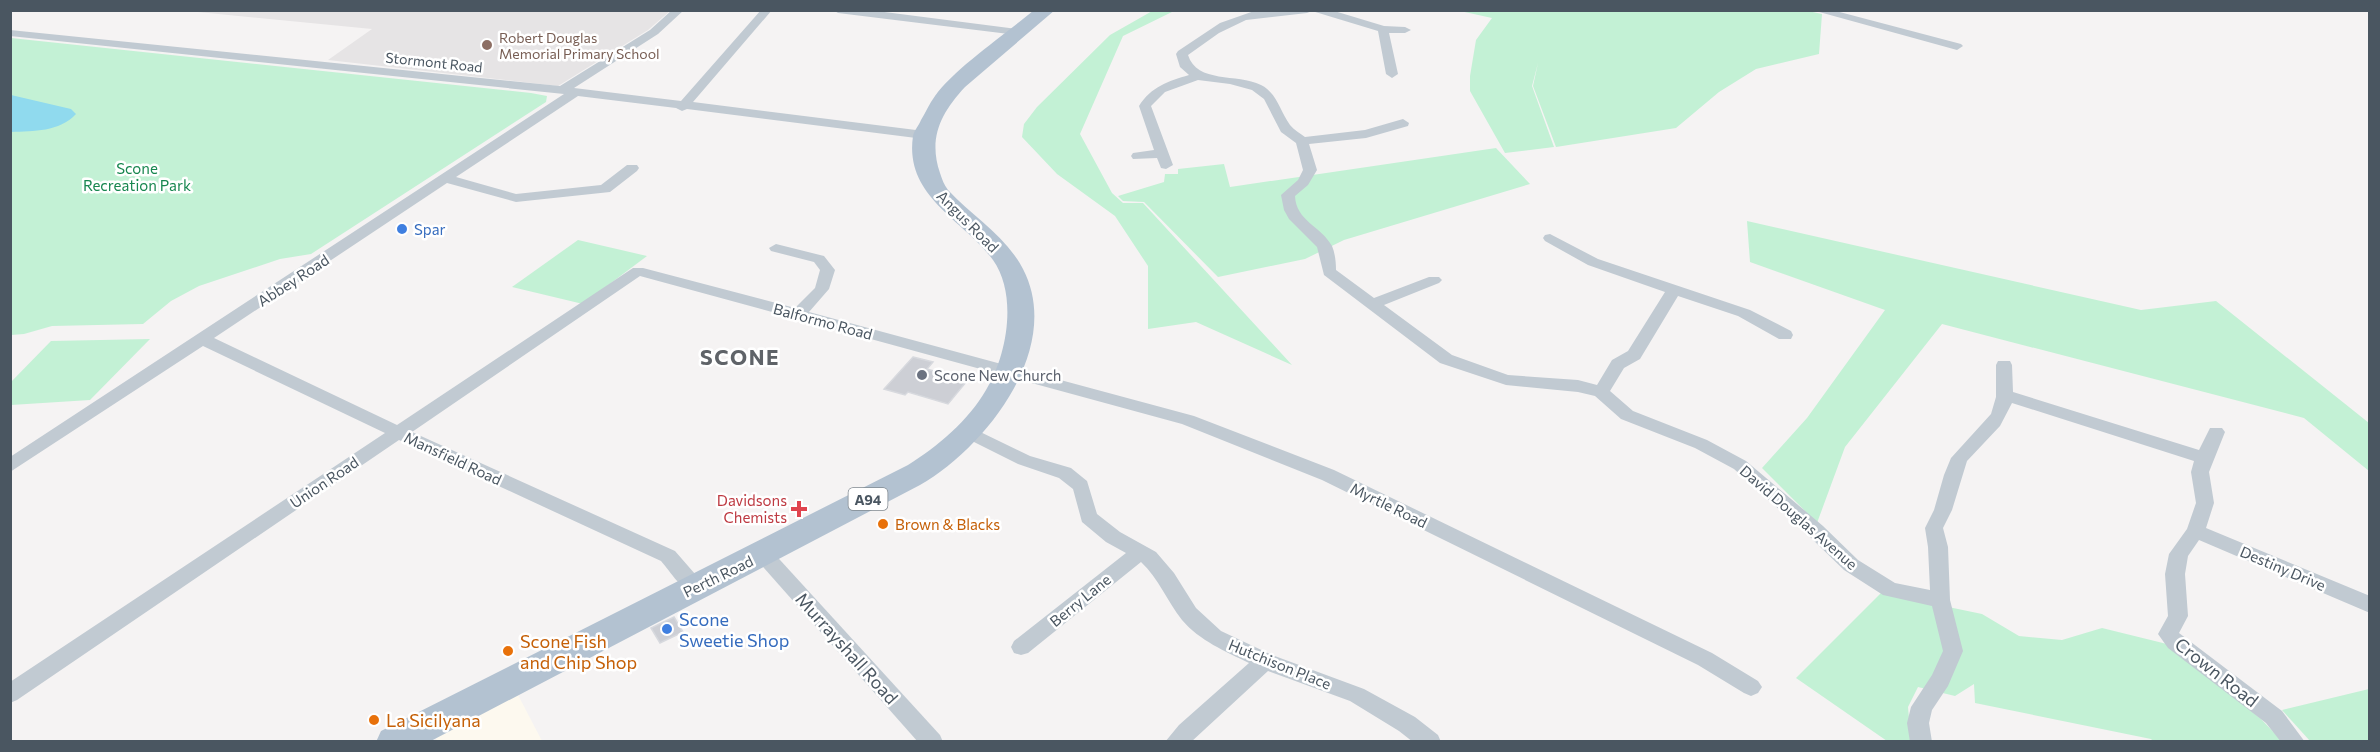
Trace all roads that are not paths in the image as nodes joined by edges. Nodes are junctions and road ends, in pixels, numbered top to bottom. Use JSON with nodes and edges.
{"nodes":[{"id":1,"x":679,"y":10,"type":"edge"},
{"id":2,"x":767,"y":10,"type":"edge"},
{"id":3,"x":838,"y":10,"type":"edge"},
{"id":4,"x":922,"y":10,"type":"edge"},
{"id":5,"x":1047,"y":10,"type":"edge"},
{"id":6,"x":1307,"y":10,"type":"edge"},
{"id":7,"x":1317,"y":10,"type":"edge"},
{"id":8,"x":1817,"y":10,"type":"edge"},
{"id":9,"x":912,"y":18,"type":"junction"},
{"id":10,"x":1383,"y":29,"type":"junction"},
{"id":11,"x":1405,"y":30,"type":"dead end"},
{"id":12,"x":1017,"y":32,"type":"junction"},
{"id":13,"x":10,"y":33,"type":"edge"},
{"id":14,"x":1957,"y":46,"type":"dead end"},
{"id":15,"x":1392,"y":74,"type":"dead end"},
{"id":16,"x":1198,"y":76,"type":"junction"},
{"id":17,"x":568,"y":91,"type":"junction"},
{"id":18,"x":682,"y":107,"type":"junction"},
{"id":19,"x":1403,"y":123,"type":"dead end"},
{"id":20,"x":924,"y":135,"type":"junction"},
{"id":21,"x":1302,"y":141,"type":"junction"},
{"id":22,"x":1138,"y":156,"type":"dead end"},
{"id":23,"x":632,"y":168,"type":"dead end"},
{"id":24,"x":446,"y":178,"type":"junction"},
{"id":25,"x":1550,"y":238,"type":"dead end"},
{"id":26,"x":776,"y":248,"type":"dead end"},
{"id":27,"x":638,"y":271,"type":"joint"},
{"id":28,"x":1434,"y":280,"type":"dead end"},
{"id":29,"x":1674,"y":290,"type":"junction"},
{"id":30,"x":1371,"y":305,"type":"junction"},
{"id":31,"x":797,"y":315,"type":"junction"},
{"id":32,"x":1785,"y":335,"type":"dead end"},
{"id":33,"x":203,"y":339,"type":"junction"},
{"id":34,"x":2004,"y":365,"type":"dead end"},
{"id":35,"x":1008,"y":371,"type":"junction"},
{"id":36,"x":1601,"y":392,"type":"junction"},
{"id":37,"x":2004,"y":395,"type":"junction"},
{"id":38,"x":397,"y":432,"type":"junction"},
{"id":39,"x":968,"y":432,"type":"junction"},
{"id":40,"x":2217,"y":432,"type":"dead end"},
{"id":41,"x":2204,"y":458,"type":"junction"},
{"id":42,"x":10,"y":466,"type":"edge"},
{"id":43,"x":2196,"y":531,"type":"junction"},
{"id":44,"x":1140,"y":552,"type":"junction"},
{"id":45,"x":763,"y":554,"type":"junction"},
{"id":46,"x":695,"y":587,"type":"junction"},
{"id":47,"x":1940,"y":600,"type":"junction"},
{"id":48,"x":2370,"y":605,"type":"edge"},
{"id":49,"x":1021,"y":647,"type":"dead end"},
{"id":50,"x":1265,"y":661,"type":"junction"},
{"id":51,"x":1751,"y":687,"type":"dead end"},
{"id":52,"x":10,"y":694,"type":"edge"},
{"id":53,"x":394,"y":741,"type":"edge"},
{"id":54,"x":932,"y":741,"type":"edge"},
{"id":55,"x":1176,"y":741,"type":"edge"},
{"id":56,"x":1430,"y":741,"type":"edge"},
{"id":57,"x":1921,"y":741,"type":"edge"},
{"id":58,"x":2294,"y":741,"type":"edge"}],
"edges":[{"from":1,"to":17,"type":"street","name":"Abbey Road"},
{"from":2,"to":18,"type":"street"},
{"from":3,"to":9,"type":"street"},
{"from":4,"to":9,"type":"street"},
{"from":5,"to":12,"type":"main road"},
{"from":6,"to":16,"type":"street"},
{"from":7,"to":10,"type":"street"},
{"from":8,"to":14,"type":"street"},
{"from":9,"to":12,"type":"street"},
{"from":10,"to":11,"type":"street"},
{"from":10,"to":15,"type":"street"},
{"from":12,"to":20,"type":"main road"},
{"from":13,"to":17,"type":"street","name":"Stormont Road"},
{"from":16,"to":21,"type":"street","name":"David Douglas Avenue"},
{"from":16,"to":22,"type":"street"},
{"from":17,"to":18,"type":"street","name":"Stormont Road"},
{"from":17,"to":24,"type":"street","name":"Abbey Road"},
{"from":18,"to":20,"type":"street","name":"Stormont Road"},
{"from":19,"to":21,"type":"street"},
{"from":20,"to":35,"type":"main road","name":"Angus Road","number":"A94"},
{"from":21,"to":30,"type":"street","name":"David Douglas Avenue"},
{"from":23,"to":24,"type":"street"},
{"from":24,"to":33,"type":"street","name":"Abbey Road"},
{"from":25,"to":29,"type":"street"},
{"from":26,"to":31,"type":"street"},
{"from":27,"to":31,"type":"street","name":"Balformo Road"},
{"from":27,"to":38,"type":"street","name":"Union Road"},
{"from":28,"to":30,"type":"street"},
{"from":29,"to":32,"type":"street"},
{"from":29,"to":36,"type":"street"},
{"from":30,"to":36,"type":"street","name":"David Douglas Avenue"},
{"from":31,"to":35,"type":"street","name":"Balformo Road"},
{"from":33,"to":38,"type":"street","name":"Mansfield Road"},
{"from":33,"to":42,"type":"street","name":"Abbey Road"},
{"from":34,"to":37,"type":"street"},
{"from":35,"to":39,"type":"main road","name":"Perth Road","number":"A94"},
{"from":35,"to":51,"type":"street","name":"Myrtle Road"},
{"from":36,"to":47,"type":"street","name":"David Douglas Avenue"},
{"from":37,"to":41,"type":"street"},
{"from":37,"to":47,"type":"street"},
{"from":38,"to":46,"type":"street","name":"Mansfield Road"},
{"from":38,"to":52,"type":"street","name":"Union Road"},
{"from":39,"to":44,"type":"street","name":"Hutchison Place"},
{"from":39,"to":45,"type":"main road","name":"Perth Road","number":"A94"},
{"from":40,"to":41,"type":"street","name":"Crown Road"},
{"from":41,"to":43,"type":"street","name":"Crown Road"},
{"from":43,"to":48,"type":"street","name":"Destiny Drive"},
{"from":43,"to":58,"type":"street","name":"Crown Road"},
{"from":44,"to":49,"type":"street","name":"Berry Lane"},
{"from":44,"to":50,"type":"street","name":"Hutchison Place"},
{"from":45,"to":46,"type":"main road","name":"Perth Road","number":"A94"},
{"from":45,"to":54,"type":"street","name":"Murrayshall Road"},
{"from":46,"to":53,"type":"main road","name":"Perth Road","number":"A94"},
{"from":47,"to":57,"type":"street"},
{"from":50,"to":55,"type":"street"},
{"from":50,"to":56,"type":"street","name":"Hutchison Place"}]}
